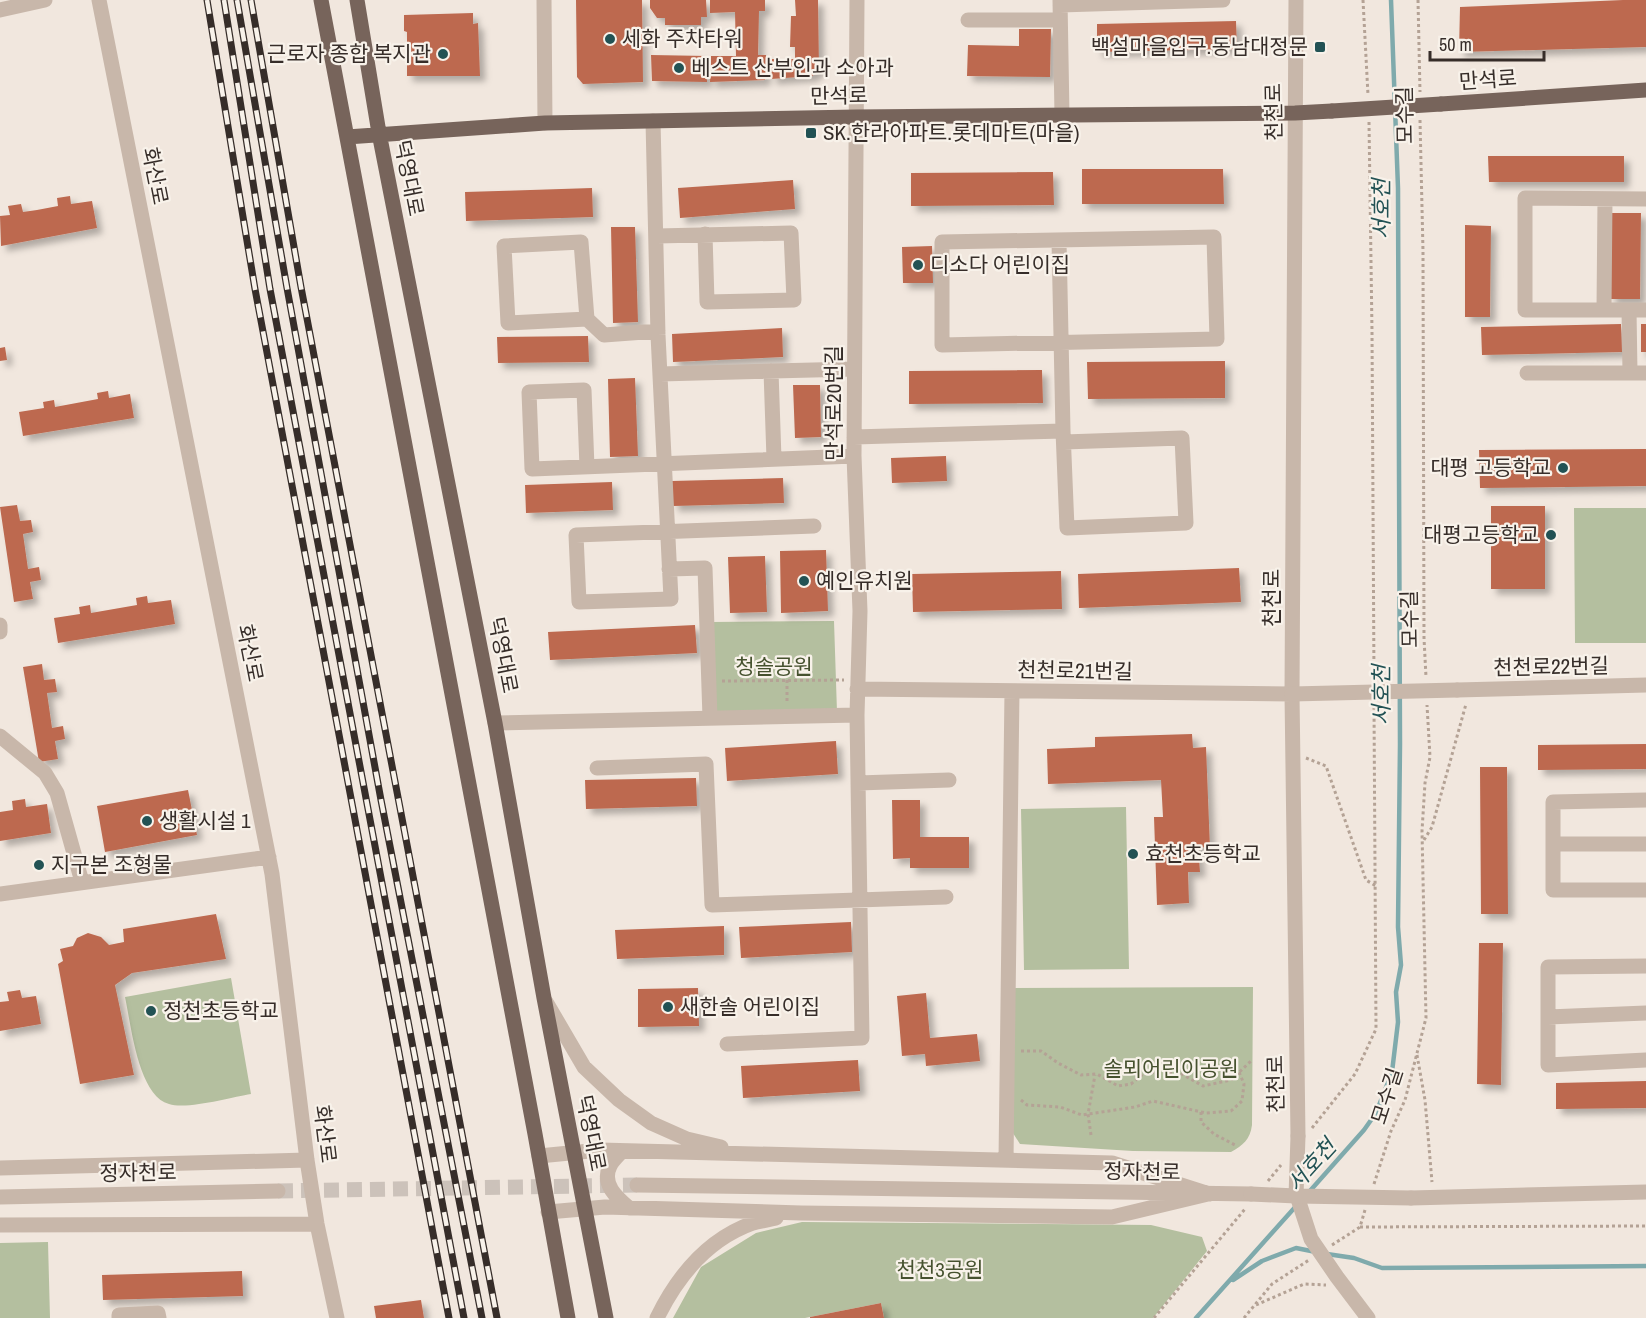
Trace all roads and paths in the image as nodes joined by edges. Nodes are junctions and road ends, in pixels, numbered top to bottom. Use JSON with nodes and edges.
{"nodes":[{"id":1,"x":45,"y":0,"type":"edge"},
{"id":2,"x":99,"y":0,"type":"edge"},
{"id":3,"x":321,"y":0,"type":"edge"},
{"id":4,"x":357,"y":0,"type":"edge"},
{"id":5,"x":544,"y":0,"type":"edge"},
{"id":6,"x":857,"y":0,"type":"edge"},
{"id":7,"x":1223,"y":0,"type":"edge"},
{"id":8,"x":1296,"y":0,"type":"edge"},
{"id":9,"x":1418,"y":0,"type":"edge"},
{"id":10,"x":1060,"y":8,"type":"edge"},
{"id":11,"x":0,"y":10,"type":"edge"},
{"id":12,"x":968,"y":20,"type":"dead end"},
{"id":13,"x":1646,"y":90,"type":"edge"},
{"id":14,"x":1420,"y":96,"type":"dead end"},
{"id":15,"x":1295,"y":113,"type":"junction"},
{"id":16,"x":1062,"y":115,"type":"junction"},
{"id":17,"x":856,"y":117,"type":"junction"},
{"id":18,"x":1420,"y":120,"type":"dead end"},
{"id":19,"x":652,"y":121,"type":"junction"},
{"id":20,"x":545,"y":123,"type":"junction"},
{"id":21,"x":379,"y":133,"type":"junction"},
{"id":22,"x":347,"y":136,"type":"junction"},
{"id":23,"x":1605,"y":199,"type":"junction"},
{"id":24,"x":1646,"y":199,"type":"edge"},
{"id":25,"x":705,"y":234,"type":"junction"},
{"id":26,"x":657,"y":236,"type":"junction"},
{"id":27,"x":1059,"y":241,"type":"junction"},
{"id":28,"x":1604,"y":310,"type":"junction"},
{"id":29,"x":1629,"y":310,"type":"junction"},
{"id":30,"x":1646,"y":310,"type":"edge"},
{"id":31,"x":587,"y":319,"type":"junction"},
{"id":32,"x":658,"y":332,"type":"junction"},
{"id":33,"x":1061,"y":342,"type":"junction"},
{"id":34,"x":854,"y":369,"type":"junction"},
{"id":35,"x":771,"y":371,"type":"junction"},
{"id":36,"x":1527,"y":373,"type":"dead end"},
{"id":37,"x":1630,"y":373,"type":"junction"},
{"id":38,"x":1646,"y":373,"type":"edge"},
{"id":39,"x":660,"y":374,"type":"junction"},
{"id":40,"x":1063,"y":436,"type":"junction"},
{"id":41,"x":854,"y":437,"type":"junction"},
{"id":42,"x":854,"y":456,"type":"junction"},
{"id":43,"x":774,"y":459,"type":"junction"},
{"id":44,"x":664,"y":464,"type":"junction"},
{"id":45,"x":588,"y":467,"type":"junction"},
{"id":46,"x":814,"y":526,"type":"dead end"},
{"id":47,"x":668,"y":532,"type":"junction"},
{"id":48,"x":669,"y":568,"type":"junction"},
{"id":49,"x":0,"y":625,"type":"edge"},
{"id":50,"x":0,"y":632,"type":"edge"},
{"id":51,"x":787,"y":680,"type":"junction"},
{"id":52,"x":709,"y":681,"type":"junction"},
{"id":53,"x":858,"y":684,"type":"junction"},
{"id":54,"x":1646,"y":685,"type":"edge"},
{"id":55,"x":1426,"y":686,"type":"dead end"},
{"id":56,"x":1464,"y":690,"type":"junction"},
{"id":57,"x":1012,"y":691,"type":"junction"},
{"id":58,"x":1292,"y":694,"type":"junction"},
{"id":59,"x":1427,"y":698,"type":"dead end"},
{"id":60,"x":856,"y":715,"type":"junction"},
{"id":61,"x":787,"y":716,"type":"junction"},
{"id":62,"x":710,"y":718,"type":"junction"},
{"id":63,"x":495,"y":723,"type":"junction"},
{"id":64,"x":0,"y":735,"type":"edge"},
{"id":65,"x":1293,"y":753,"type":"junction"},
{"id":66,"x":597,"y":768,"type":"dead end"},
{"id":67,"x":949,"y":780,"type":"dead end"},
{"id":68,"x":858,"y":783,"type":"junction"},
{"id":69,"x":1646,"y":800,"type":"edge"},
{"id":70,"x":1423,"y":842,"type":"junction"},
{"id":71,"x":1553,"y":844,"type":"junction"},
{"id":72,"x":1646,"y":844,"type":"edge"},
{"id":73,"x":269,"y":857,"type":"junction"},
{"id":74,"x":82,"y":882,"type":"junction"},
{"id":75,"x":1376,"y":886,"type":"dead end"},
{"id":76,"x":1646,"y":890,"type":"edge"},
{"id":77,"x":0,"y":894,"type":"edge"},
{"id":78,"x":946,"y":897,"type":"dead end"},
{"id":79,"x":861,"y":900,"type":"junction"},
{"id":80,"x":1646,"y":966,"type":"edge"},
{"id":81,"x":544,"y":998,"type":"junction"},
{"id":82,"x":1646,"y":1013,"type":"edge"},
{"id":83,"x":1548,"y":1017,"type":"junction"},
{"id":84,"x":727,"y":1044,"type":"dead end"},
{"id":85,"x":1013,"y":1053,"type":"dead end"},
{"id":86,"x":1417,"y":1053,"type":"junction"},
{"id":87,"x":1646,"y":1060,"type":"edge"},
{"id":88,"x":1251,"y":1061,"type":"dead end"},
{"id":89,"x":1239,"y":1072,"type":"junction"},
{"id":90,"x":1095,"y":1075,"type":"junction"},
{"id":91,"x":1016,"y":1095,"type":"dead end"},
{"id":92,"x":1201,"y":1112,"type":"junction"},
{"id":93,"x":1088,"y":1114,"type":"junction"},
{"id":94,"x":1091,"y":1135,"type":"dead end"},
{"id":95,"x":1235,"y":1145,"type":"dead end"},
{"id":96,"x":574,"y":1151,"type":"junction"},
{"id":97,"x":622,"y":1151,"type":"junction"},
{"id":98,"x":750,"y":1154,"type":"junction"},
{"id":99,"x":539,"y":1156,"type":"junction"},
{"id":100,"x":307,"y":1160,"type":"junction"},
{"id":101,"x":1006,"y":1160,"type":"junction"},
{"id":102,"x":0,"y":1168,"type":"edge"},
{"id":103,"x":1374,"y":1184,"type":"dead end"},
{"id":104,"x":637,"y":1185,"type":"tunnel mouth"},
{"id":105,"x":278,"y":1191,"type":"tunnel mouth"},
{"id":106,"x":1646,"y":1192,"type":"edge"},
{"id":107,"x":1209,"y":1194,"type":"junction"},
{"id":108,"x":1297,"y":1196,"type":"junction"},
{"id":109,"x":0,"y":1197,"type":"edge"},
{"id":110,"x":1433,"y":1198,"type":"junction"},
{"id":111,"x":1367,"y":1205,"type":"dead end"},
{"id":112,"x":629,"y":1208,"type":"junction"},
{"id":113,"x":585,"y":1209,"type":"junction"},
{"id":114,"x":548,"y":1212,"type":"junction"},
{"id":115,"x":801,"y":1213,"type":"junction"},
{"id":116,"x":317,"y":1224,"type":"junction"},
{"id":117,"x":0,"y":1225,"type":"edge"},
{"id":118,"x":1646,"y":1226,"type":"edge"},
{"id":119,"x":1340,"y":1281,"type":"junction"},
{"id":120,"x":1272,"y":1284,"type":"dead end"},
{"id":121,"x":1254,"y":1305,"type":"junction"},
{"id":122,"x":119,"y":1318,"type":"edge"},
{"id":123,"x":159,"y":1318,"type":"edge"},
{"id":124,"x":337,"y":1318,"type":"edge"},
{"id":125,"x":568,"y":1318,"type":"edge"},
{"id":126,"x":606,"y":1318,"type":"edge"},
{"id":127,"x":657,"y":1318,"type":"edge"},
{"id":128,"x":1244,"y":1318,"type":"edge"},
{"id":129,"x":1368,"y":1318,"type":"edge"}],
"edges":[{"from":1,"to":11,"type":"street"},
{"from":2,"to":73,"type":"street","name":"화산로"},
{"from":3,"to":22,"type":"main road"},
{"from":4,"to":21,"type":"main road","name":"덕영대로"},
{"from":5,"to":20,"type":"street"},
{"from":6,"to":17,"type":"street","name":"만석로20번길"},
{"from":7,"to":10,"type":"street"},
{"from":8,"to":15,"type":"street","name":"천천로"},
{"from":9,"to":14,"type":"path","name":"모수길"},
{"from":10,"to":12,"type":"street"},
{"from":10,"to":16,"type":"street"},
{"from":13,"to":15,"type":"main road","name":"만석로","bridge":true},
{"from":15,"to":16,"type":"main road","name":"만석로"},
{"from":15,"to":58,"type":"street","name":"천천로"},
{"from":16,"to":17,"type":"main road","name":"만석로"},
{"from":17,"to":19,"type":"main road","name":"만석로"},
{"from":17,"to":34,"type":"street","name":"만석로20번길"},
{"from":18,"to":55,"type":"path","name":"모수길"},
{"from":19,"to":20,"type":"main road","name":"만석로"},
{"from":19,"to":26,"type":"street"},
{"from":20,"to":21,"type":"main road","name":"만석로"},
{"from":21,"to":22,"type":"main road","name":"만석로"},
{"from":21,"to":63,"type":"main road","name":"덕영대로"},
{"from":22,"to":99,"type":"main road"},
{"from":23,"to":24,"type":"street"},
{"from":23,"to":28,"type":"street"},
{"from":23,"to":28,"type":"street"},
{"from":25,"to":25,"type":"street"},
{"from":25,"to":26,"type":"street"},
{"from":26,"to":32,"type":"street"},
{"from":27,"to":33,"type":"street"},
{"from":27,"to":33,"type":"street"},
{"from":27,"to":33,"type":"street"},
{"from":28,"to":29,"type":"street"},
{"from":29,"to":30,"type":"street"},
{"from":29,"to":37,"type":"street"},
{"from":31,"to":31,"type":"street"},
{"from":31,"to":32,"type":"street"},
{"from":32,"to":39,"type":"street"},
{"from":33,"to":40,"type":"street"},
{"from":34,"to":35,"type":"street"},
{"from":34,"to":41,"type":"street","name":"만석로20번길"},
{"from":35,"to":39,"type":"street"},
{"from":35,"to":43,"type":"street"},
{"from":36,"to":37,"type":"street"},
{"from":37,"to":38,"type":"street"},
{"from":39,"to":44,"type":"street"},
{"from":40,"to":40,"type":"street"},
{"from":40,"to":41,"type":"street"},
{"from":41,"to":42,"type":"street","name":"만석로20번길"},
{"from":42,"to":43,"type":"street"},
{"from":42,"to":53,"type":"street","name":"만석로20번길"},
{"from":43,"to":44,"type":"street"},
{"from":44,"to":45,"type":"street"},
{"from":44,"to":47,"type":"street"},
{"from":45,"to":45,"type":"street"},
{"from":46,"to":47,"type":"street"},
{"from":47,"to":48,"type":"street"},
{"from":47,"to":48,"type":"street"},
{"from":48,"to":52,"type":"street"},
{"from":49,"to":50,"type":"street"},
{"from":51,"to":52,"type":"path"},
{"from":51,"to":53,"type":"path"},
{"from":51,"to":61,"type":"path"},
{"from":52,"to":62,"type":"street"},
{"from":53,"to":57,"type":"street","name":"천천로21번길"},
{"from":53,"to":60,"type":"street","name":"만석로20번길"},
{"from":54,"to":56,"type":"street","name":"천천로22번길"},
{"from":56,"to":58,"type":"street","name":"천천로22번길","bridge":true},
{"from":56,"to":70,"type":"path"},
{"from":57,"to":58,"type":"street","name":"천천로21번길"},
{"from":57,"to":101,"type":"street"},
{"from":58,"to":65,"type":"street","name":"천천로"},
{"from":59,"to":70,"type":"path","name":"모수길"},
{"from":60,"to":61,"type":"street"},
{"from":60,"to":68,"type":"street","name":"만석로20번길"},
{"from":61,"to":62,"type":"street"},
{"from":62,"to":63,"type":"street"},
{"from":63,"to":81,"type":"main road","name":"덕영대로"},
{"from":64,"to":74,"type":"street"},
{"from":65,"to":75,"type":"path"},
{"from":65,"to":108,"type":"street","name":"천천로","bridge":true},
{"from":66,"to":79,"type":"street"},
{"from":67,"to":68,"type":"street"},
{"from":68,"to":79,"type":"street","name":"만석로20번길"},
{"from":69,"to":71,"type":"street"},
{"from":70,"to":86,"type":"path","name":"모수길"},
{"from":71,"to":72,"type":"street"},
{"from":71,"to":76,"type":"street"},
{"from":73,"to":74,"type":"street"},
{"from":73,"to":100,"type":"street","name":"화산로"},
{"from":74,"to":77,"type":"street"},
{"from":78,"to":79,"type":"street"},
{"from":79,"to":84,"type":"street","name":"만석로20번길"},
{"from":80,"to":83,"type":"street"},
{"from":81,"to":96,"type":"main road","name":"덕영대로"},
{"from":81,"to":98,"type":"street"},
{"from":82,"to":83,"type":"street"},
{"from":83,"to":87,"type":"street"},
{"from":85,"to":90,"type":"path"},
{"from":86,"to":103,"type":"path","name":"모수길"},
{"from":86,"to":110,"type":"path"},
{"from":88,"to":89,"type":"path"},
{"from":89,"to":90,"type":"path"},
{"from":89,"to":92,"type":"path"},
{"from":90,"to":93,"type":"path"},
{"from":91,"to":93,"type":"path"},
{"from":92,"to":93,"type":"path"},
{"from":92,"to":95,"type":"path"},
{"from":93,"to":94,"type":"path"},
{"from":96,"to":97,"type":"street"},
{"from":96,"to":99,"type":"street"},
{"from":96,"to":113,"type":"main road","name":"덕영대로"},
{"from":97,"to":98,"type":"street"},
{"from":97,"to":112,"type":"street"},
{"from":98,"to":101,"type":"street"},
{"from":99,"to":114,"type":"main road"},
{"from":100,"to":102,"type":"street"},
{"from":100,"to":116,"type":"street","name":"화산로"},
{"from":101,"to":107,"type":"street"},
{"from":104,"to":107,"type":"street","name":"정자천로"},
{"from":105,"to":109,"type":"street","name":"정자천로"},
{"from":106,"to":110,"type":"street","name":"정자천로"},
{"from":107,"to":108,"type":"street","name":"정자천로","bridge":true},
{"from":107,"to":115,"type":"street"},
{"from":108,"to":110,"type":"street","name":"정자천로","bridge":true},
{"from":108,"to":119,"type":"street"},
{"from":111,"to":118,"type":"path"},
{"from":112,"to":113,"type":"street"},
{"from":112,"to":115,"type":"street"},
{"from":113,"to":114,"type":"street"},
{"from":113,"to":126,"type":"main road","name":"덕영대로"},
{"from":114,"to":125,"type":"main road"},
{"from":115,"to":127,"type":"street"},
{"from":116,"to":117,"type":"street"},
{"from":116,"to":124,"type":"street","name":"화산로"},
{"from":119,"to":121,"type":"path"},
{"from":119,"to":129,"type":"street"},
{"from":120,"to":121,"type":"path"},
{"from":121,"to":128,"type":"path"},
{"from":122,"to":123,"type":"street"}]}
